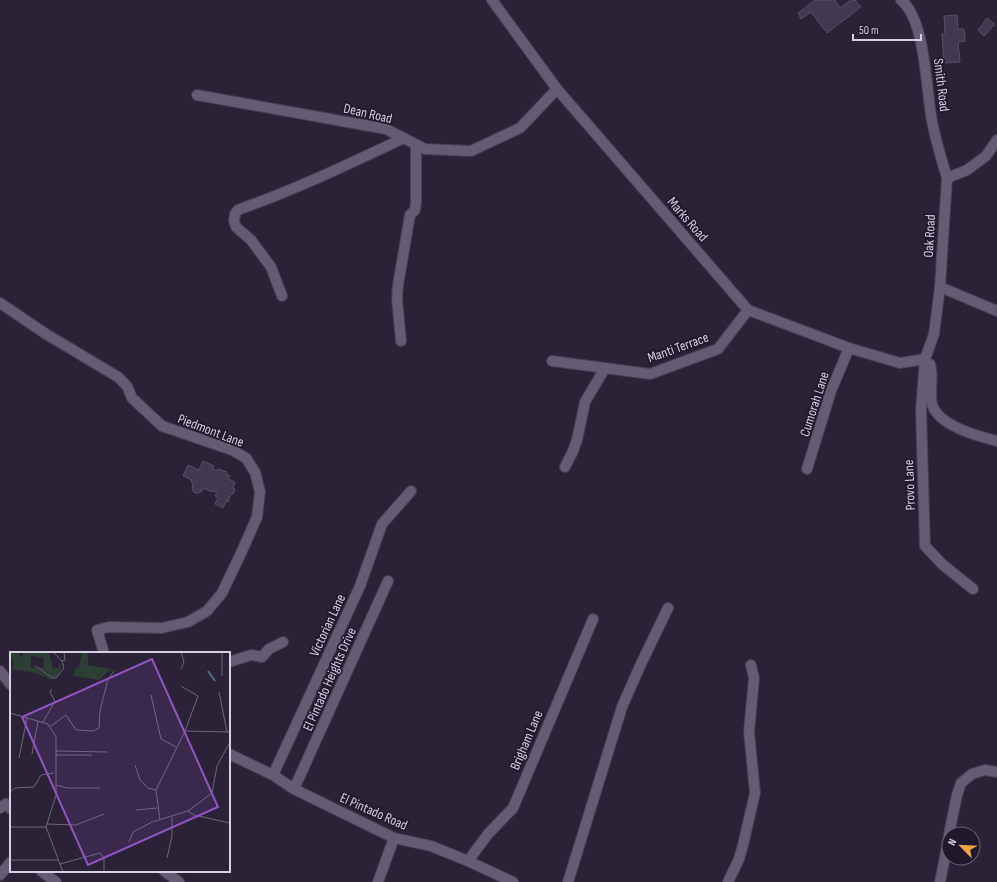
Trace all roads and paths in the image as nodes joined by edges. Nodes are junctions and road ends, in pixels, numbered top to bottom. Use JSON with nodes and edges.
{"nodes":[{"id":1,"x":492,"y":0,"type":"edge"},
{"id":2,"x":901,"y":0,"type":"edge"},
{"id":3,"x":557,"y":89,"type":"junction"},
{"id":4,"x":198,"y":95,"type":"dead end"},
{"id":5,"x":404,"y":138,"type":"junction"},
{"id":6,"x":997,"y":140,"type":"edge"},
{"id":7,"x":416,"y":145,"type":"junction"},
{"id":8,"x":947,"y":178,"type":"junction"},
{"id":9,"x":940,"y":287,"type":"junction"},
{"id":10,"x":282,"y":296,"type":"dead end"},
{"id":11,"x":0,"y":303,"type":"edge"},
{"id":12,"x":748,"y":310,"type":"junction"},
{"id":13,"x":997,"y":311,"type":"edge"},
{"id":14,"x":401,"y":341,"type":"dead end"},
{"id":15,"x":849,"y":348,"type":"junction"},
{"id":16,"x":925,"y":359,"type":"junction"},
{"id":17,"x":552,"y":361,"type":"dead end"},
{"id":18,"x":605,"y":368,"type":"junction"},
{"id":19,"x":997,"y":441,"type":"edge"},
{"id":20,"x":565,"y":467,"type":"dead end"},
{"id":21,"x":807,"y":469,"type":"dead end"},
{"id":22,"x":411,"y":491,"type":"dead end"},
{"id":23,"x":388,"y":581,"type":"dead end"},
{"id":24,"x":973,"y":589,"type":"dead end"},
{"id":25,"x":668,"y":608,"type":"dead end"},
{"id":26,"x":593,"y":620,"type":"dead end"},
{"id":27,"x":283,"y":642,"type":"dead end"},
{"id":28,"x":104,"y":652,"type":"edge"},
{"id":29,"x":230,"y":662,"type":"edge"},
{"id":30,"x":751,"y":665,"type":"dead end"},
{"id":31,"x":0,"y":671,"type":"edge"},
{"id":32,"x":10,"y":684,"type":"edge"},
{"id":33,"x":230,"y":754,"type":"edge"},
{"id":34,"x":997,"y":772,"type":"edge"},
{"id":35,"x":273,"y":775,"type":"junction"},
{"id":36,"x":294,"y":789,"type":"junction"},
{"id":37,"x":0,"y":808,"type":"edge"},
{"id":38,"x":10,"y":808,"type":"edge"},
{"id":39,"x":951,"y":826,"type":"edge"},
{"id":40,"x":394,"y":838,"type":"junction"},
{"id":41,"x":468,"y":861,"type":"junction"},
{"id":42,"x":10,"y":863,"type":"edge"},
{"id":43,"x":943,"y":866,"type":"edge"},
{"id":44,"x":42,"y":872,"type":"edge"},
{"id":45,"x":165,"y":872,"type":"edge"},
{"id":46,"x":0,"y":875,"type":"edge"},
{"id":47,"x":56,"y":882,"type":"edge"},
{"id":48,"x":179,"y":882,"type":"edge"},
{"id":49,"x":378,"y":882,"type":"edge"},
{"id":50,"x":513,"y":882,"type":"edge"},
{"id":51,"x":568,"y":882,"type":"edge"},
{"id":52,"x":728,"y":882,"type":"edge"},
{"id":53,"x":940,"y":882,"type":"edge"}],
"edges":[{"from":1,"to":3,"type":"street","name":"Marks Road"},
{"from":2,"to":8,"type":"street","name":"Smith Road"},
{"from":3,"to":7,"type":"street","name":"Dean Road"},
{"from":3,"to":12,"type":"street","name":"Marks Road"},
{"from":4,"to":5,"type":"street","name":"Dean Road"},
{"from":5,"to":7,"type":"street","name":"Dean Road"},
{"from":5,"to":10,"type":"street"},
{"from":6,"to":8,"type":"street"},
{"from":7,"to":14,"type":"street"},
{"from":8,"to":9,"type":"street","name":"Oak Road"},
{"from":9,"to":13,"type":"street"},
{"from":9,"to":16,"type":"street","name":"Oak Road"},
{"from":11,"to":28,"type":"street","name":"Piedmont Lane"},
{"from":12,"to":15,"type":"street","name":"Marks Road"},
{"from":12,"to":18,"type":"street","name":"Manti Terrace"},
{"from":15,"to":16,"type":"street","name":"Marks Road"},
{"from":15,"to":21,"type":"street","name":"Cumorah Lane"},
{"from":16,"to":19,"type":"street"},
{"from":16,"to":24,"type":"street","name":"Provo Lane"},
{"from":17,"to":18,"type":"street","name":"Manti Terrace"},
{"from":18,"to":20,"type":"street"},
{"from":22,"to":35,"type":"street","name":"Victorian Lane"},
{"from":23,"to":36,"type":"street","name":"El Pintado Heights Drive"},
{"from":25,"to":51,"type":"street"},
{"from":26,"to":41,"type":"street","name":"Brigham Lane"},
{"from":27,"to":29,"type":"street"},
{"from":30,"to":52,"type":"street"},
{"from":31,"to":32,"type":"street"},
{"from":33,"to":35,"type":"street","name":"El Pintado Road"},
{"from":34,"to":39,"type":"street"},
{"from":35,"to":36,"type":"street","name":"El Pintado Road"},
{"from":36,"to":40,"type":"street","name":"El Pintado Road"},
{"from":37,"to":38,"type":"street"},
{"from":40,"to":41,"type":"street","name":"El Pintado Road"},
{"from":40,"to":49,"type":"street"},
{"from":41,"to":50,"type":"street","name":"El Pintado Road"},
{"from":42,"to":46,"type":"street"},
{"from":43,"to":53,"type":"street"},
{"from":44,"to":47,"type":"street"},
{"from":45,"to":48,"type":"street"}]}
